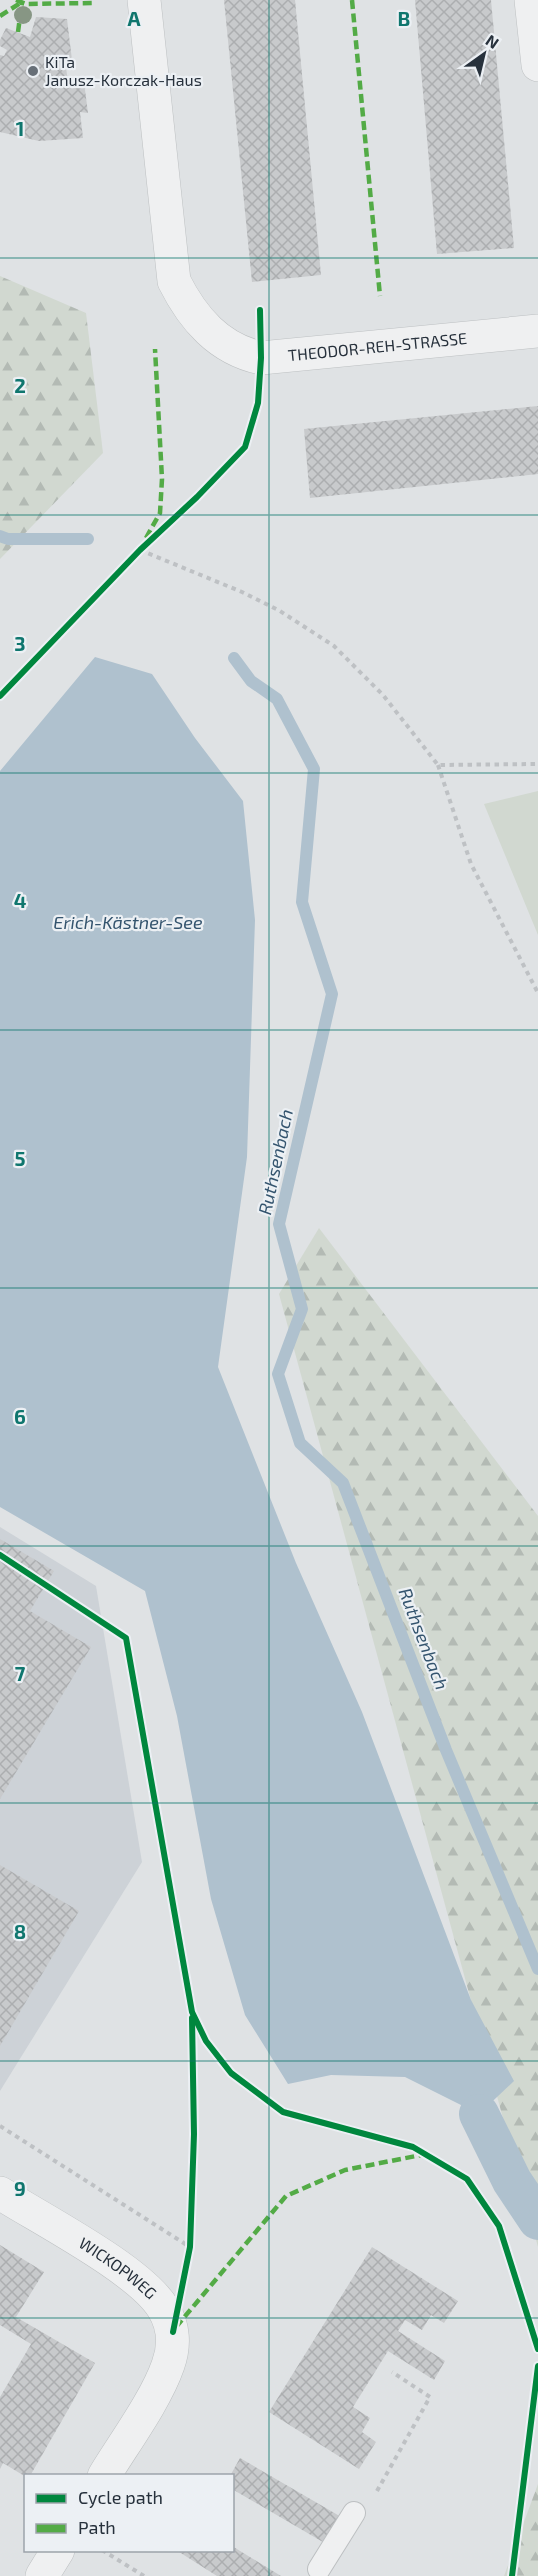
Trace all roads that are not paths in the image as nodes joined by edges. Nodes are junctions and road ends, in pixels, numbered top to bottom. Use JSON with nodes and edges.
{"nodes":[{"id":1,"x":144,"y":0,"type":"edge"},
{"id":2,"x":531,"y":0,"type":"edge"},
{"id":3,"x":538,"y":65,"type":"edge"},
{"id":4,"x":538,"y":331,"type":"edge"},
{"id":5,"x":0,"y":2193,"type":"edge"},
{"id":6,"x":105,"y":2474,"type":"edge"},
{"id":7,"x":354,"y":2513,"type":"dead end"},
{"id":8,"x":57,"y":2552,"type":"edge"},
{"id":9,"x":320,"y":2569,"type":"dead end"},
{"id":10,"x":42,"y":2576,"type":"edge"}],
"edges":[{"from":1,"to":4,"type":"street","name":"THEODOR-REH-STRASSE"},
{"from":2,"to":3,"type":"street"},
{"from":5,"to":6,"type":"street","name":"WICKOPWEG"},
{"from":7,"to":9,"type":"lane"},
{"from":8,"to":10,"type":"street"}]}
